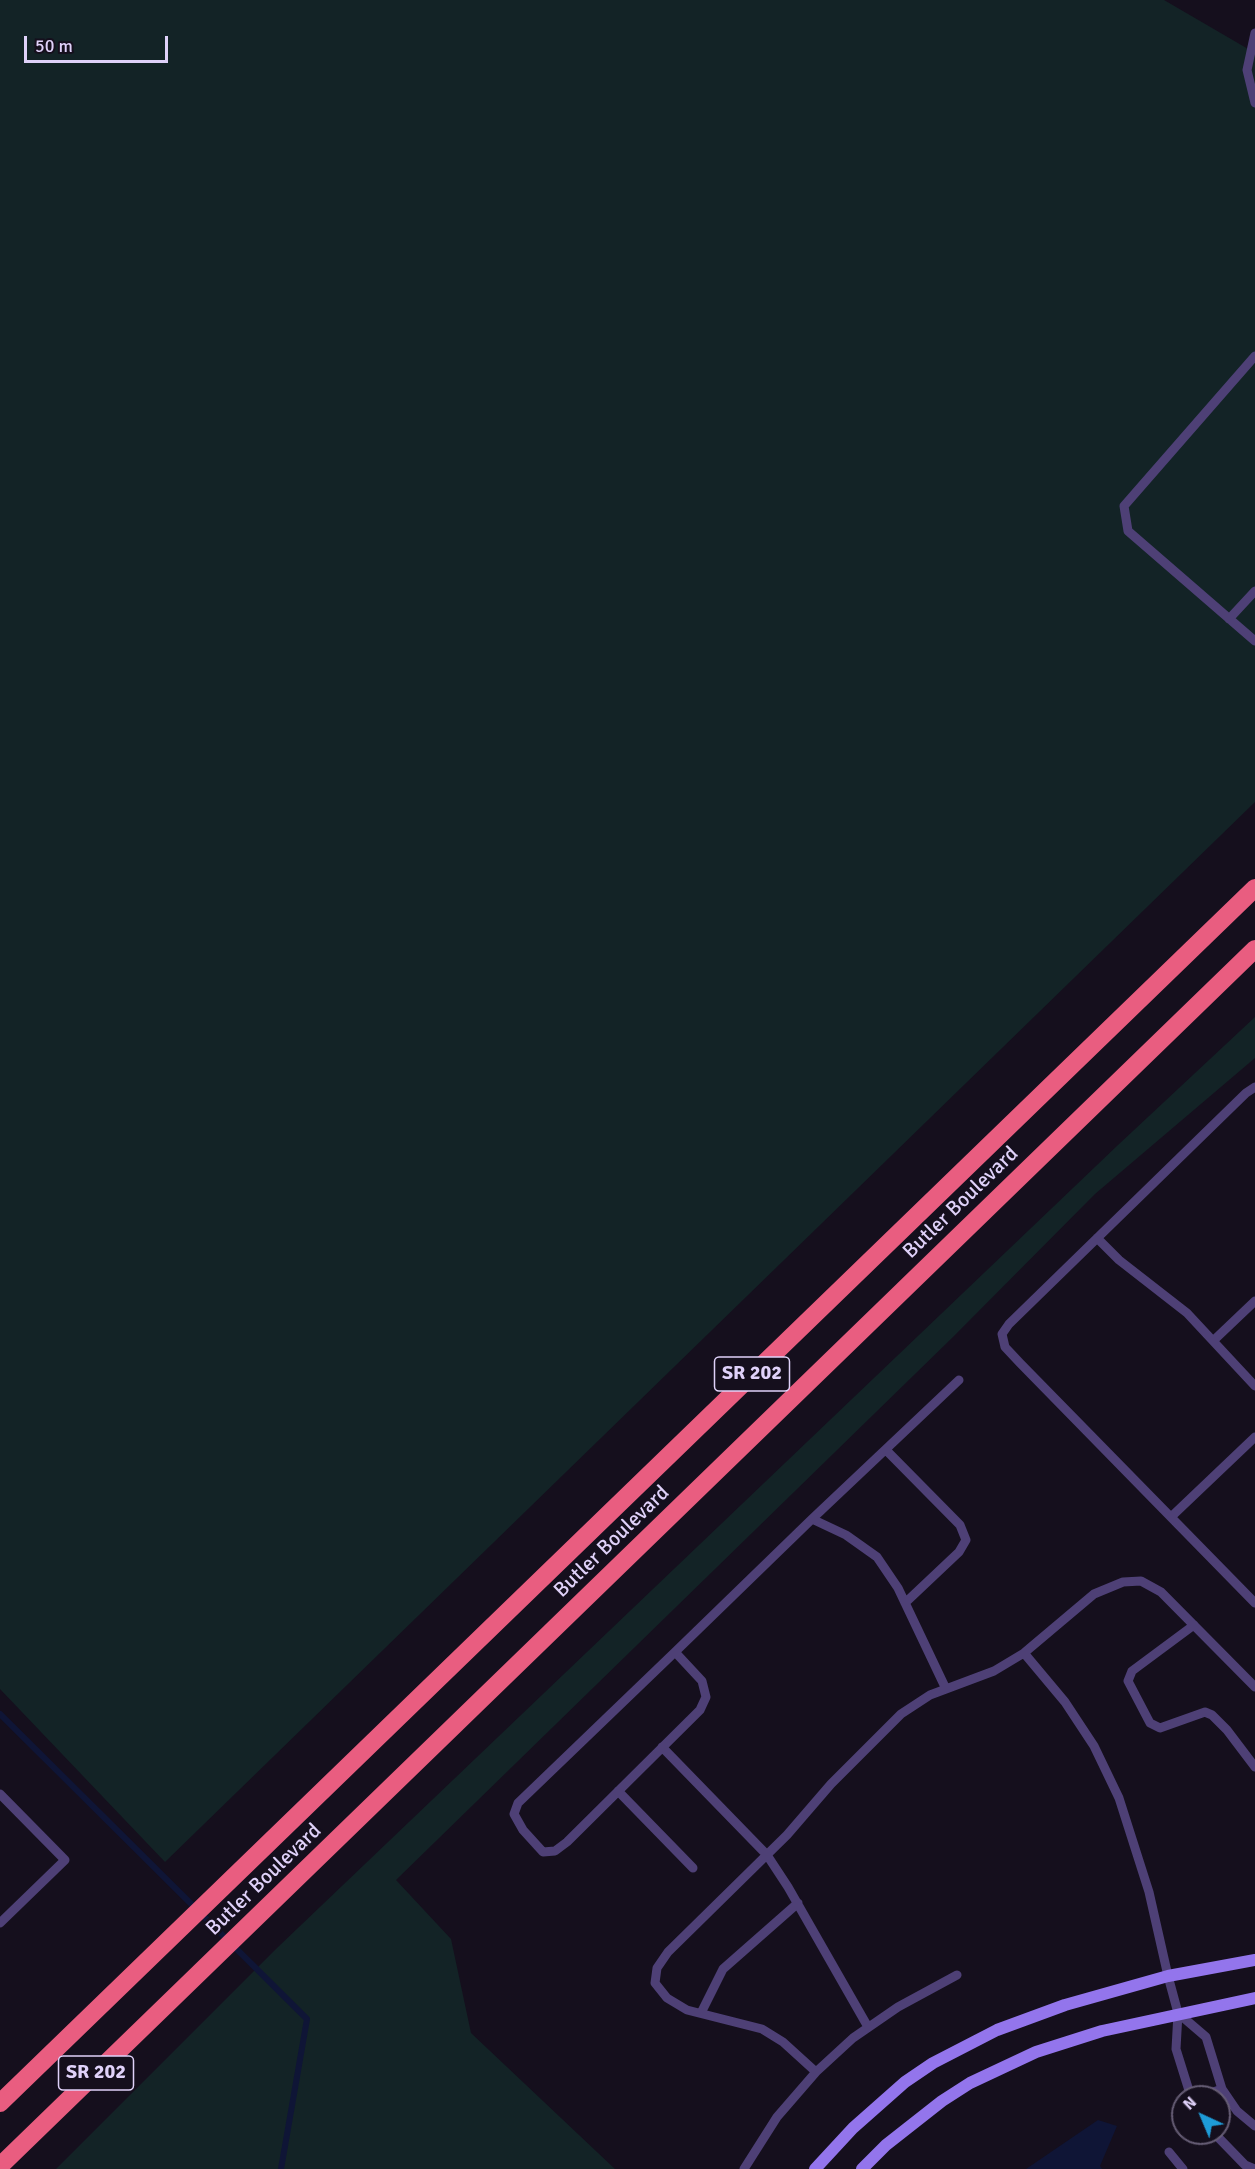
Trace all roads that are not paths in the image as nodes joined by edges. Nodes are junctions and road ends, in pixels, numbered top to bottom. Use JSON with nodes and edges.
{"nodes":[{"id":1,"x":1255,"y":33,"type":"edge"},
{"id":2,"x":1255,"y":103,"type":"edge"},
{"id":3,"x":1255,"y":356,"type":"edge"},
{"id":4,"x":1255,"y":591,"type":"edge"},
{"id":5,"x":1229,"y":619,"type":"junction"},
{"id":6,"x":1255,"y":641,"type":"edge"},
{"id":7,"x":1255,"y":888,"type":"edge"},
{"id":8,"x":1255,"y":949,"type":"edge"},
{"id":9,"x":1255,"y":1087,"type":"edge"},
{"id":10,"x":1097,"y":1238,"type":"junction"},
{"id":11,"x":1255,"y":1301,"type":"edge"},
{"id":12,"x":1213,"y":1341,"type":"junction"},
{"id":13,"x":959,"y":1380,"type":"dead end"},
{"id":14,"x":1255,"y":1386,"type":"edge"},
{"id":15,"x":1255,"y":1437,"type":"edge"},
{"id":16,"x":886,"y":1450,"type":"junction"},
{"id":17,"x":1171,"y":1517,"type":"junction"},
{"id":18,"x":812,"y":1519,"type":"junction"},
{"id":19,"x":905,"y":1603,"type":"junction"},
{"id":20,"x":1255,"y":1603,"type":"edge"},
{"id":21,"x":1194,"y":1626,"type":"junction"},
{"id":22,"x":675,"y":1652,"type":"junction"},
{"id":23,"x":1024,"y":1653,"type":"junction"},
{"id":24,"x":1255,"y":1687,"type":"edge"},
{"id":25,"x":946,"y":1689,"type":"junction"},
{"id":26,"x":662,"y":1747,"type":"junction"},
{"id":27,"x":1255,"y":1767,"type":"edge"},
{"id":28,"x":618,"y":1791,"type":"junction"},
{"id":29,"x":0,"y":1794,"type":"edge"},
{"id":30,"x":767,"y":1855,"type":"junction"},
{"id":31,"x":693,"y":1868,"type":"dead end"},
{"id":32,"x":798,"y":1903,"type":"junction"},
{"id":33,"x":0,"y":1923,"type":"edge"},
{"id":34,"x":1255,"y":1960,"type":"edge"},
{"id":35,"x":957,"y":1975,"type":"dead end"},
{"id":36,"x":1168,"y":1976,"type":"junction"},
{"id":37,"x":1255,"y":1998,"type":"edge"},
{"id":38,"x":701,"y":2013,"type":"junction"},
{"id":39,"x":1178,"y":2013,"type":"junction"},
{"id":40,"x":868,"y":2027,"type":"junction"},
{"id":41,"x":816,"y":2073,"type":"junction"},
{"id":42,"x":1187,"y":2085,"type":"edge"},
{"id":43,"x":1221,"y":2085,"type":"edge"},
{"id":44,"x":1231,"y":2102,"type":"edge"},
{"id":45,"x":0,"y":2103,"type":"edge"},
{"id":46,"x":1255,"y":2126,"type":"edge"},
{"id":47,"x":1224,"y":2145,"type":"edge"},
{"id":48,"x":1169,"y":2152,"type":"dead end"},
{"id":49,"x":0,"y":2166,"type":"edge"},
{"id":50,"x":1242,"y":2167,"type":"edge"},
{"id":51,"x":744,"y":2169,"type":"edge"},
{"id":52,"x":815,"y":2169,"type":"edge"},
{"id":53,"x":862,"y":2169,"type":"edge"},
{"id":54,"x":1183,"y":2169,"type":"edge"},
{"id":55,"x":1255,"y":2169,"type":"edge"}],
"edges":[{"from":1,"to":2,"type":"lane"},
{"from":3,"to":5,"type":"lane"},
{"from":4,"to":5,"type":"lane"},
{"from":5,"to":6,"type":"lane"},
{"from":7,"to":45,"type":"highway","name":"Butler Boulevard","number":"SR 202"},
{"from":8,"to":49,"type":"highway","name":"Butler Boulevard","number":"SR 202"},
{"from":9,"to":10,"type":"lane"},
{"from":10,"to":12,"type":"lane"},
{"from":10,"to":17,"type":"lane"},
{"from":11,"to":12,"type":"lane"},
{"from":12,"to":14,"type":"lane"},
{"from":13,"to":16,"type":"lane"},
{"from":15,"to":17,"type":"lane"},
{"from":16,"to":18,"type":"lane"},
{"from":16,"to":19,"type":"lane"},
{"from":17,"to":20,"type":"lane"},
{"from":18,"to":19,"type":"lane"},
{"from":18,"to":22,"type":"lane"},
{"from":19,"to":25,"type":"lane"},
{"from":21,"to":23,"type":"lane"},
{"from":21,"to":24,"type":"lane"},
{"from":21,"to":27,"type":"lane"},
{"from":22,"to":26,"type":"lane"},
{"from":22,"to":28,"type":"lane"},
{"from":23,"to":25,"type":"lane"},
{"from":23,"to":36,"type":"lane"},
{"from":25,"to":30,"type":"lane"},
{"from":26,"to":28,"type":"lane"},
{"from":26,"to":30,"type":"lane"},
{"from":28,"to":31,"type":"lane"},
{"from":29,"to":33,"type":"lane"},
{"from":30,"to":32,"type":"lane"},
{"from":30,"to":38,"type":"lane"},
{"from":32,"to":38,"type":"lane"},
{"from":32,"to":40,"type":"lane"},
{"from":34,"to":36,"type":"main road"},
{"from":35,"to":40,"type":"lane"},
{"from":36,"to":39,"type":"lane"},
{"from":36,"to":52,"type":"main road"},
{"from":37,"to":39,"type":"main road"},
{"from":38,"to":41,"type":"lane"},
{"from":39,"to":42,"type":"lane"},
{"from":39,"to":43,"type":"lane"},
{"from":39,"to":53,"type":"main road"},
{"from":40,"to":41,"type":"lane"},
{"from":41,"to":51,"type":"lane"},
{"from":44,"to":46,"type":"lane"},
{"from":47,"to":50,"type":"lane"},
{"from":48,"to":54,"type":"lane"},
{"from":50,"to":55,"type":"lane"}]}
